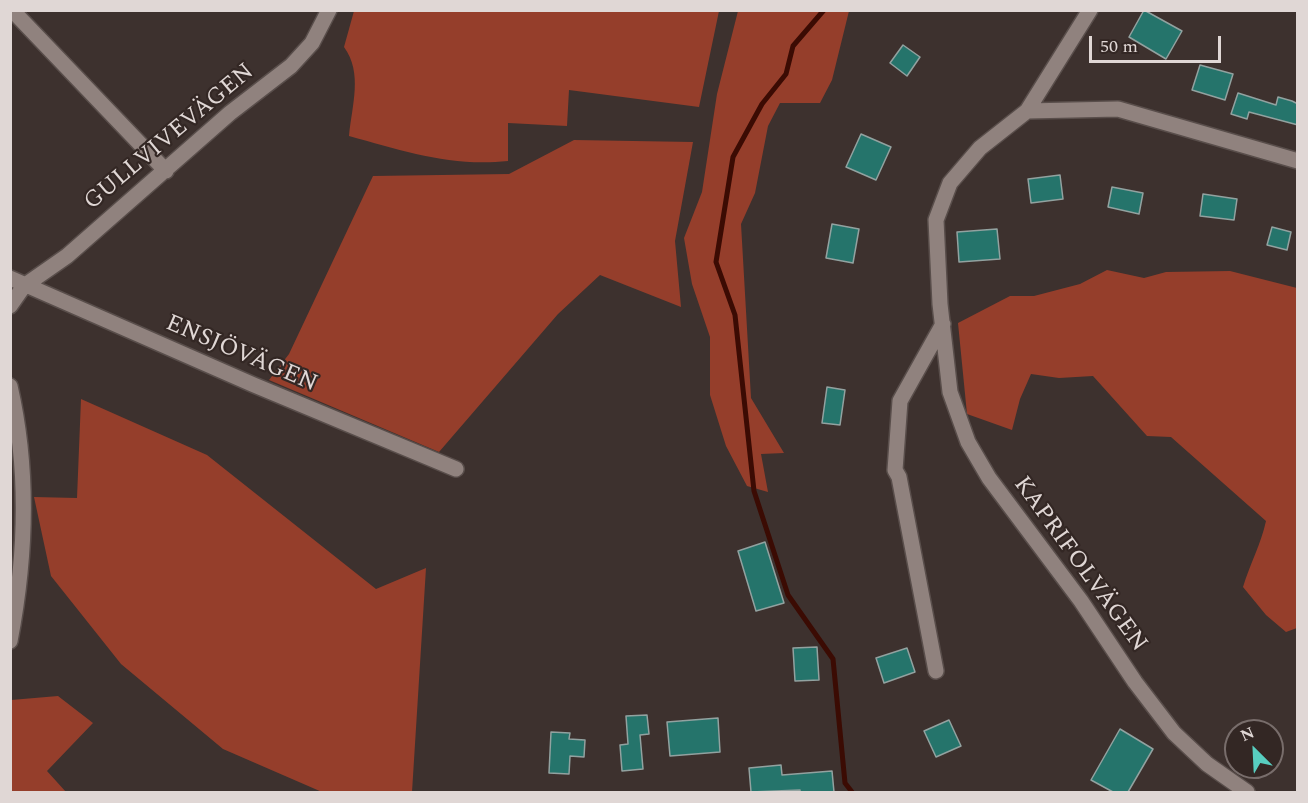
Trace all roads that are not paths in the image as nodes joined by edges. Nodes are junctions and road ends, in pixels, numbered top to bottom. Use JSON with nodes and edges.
{"nodes":[{"id":1,"x":12,"y":10,"type":"edge"},
{"id":2,"x":329,"y":10,"type":"edge"},
{"id":3,"x":1090,"y":10,"type":"edge"},
{"id":4,"x":1027,"y":111,"type":"junction"},
{"id":5,"x":1298,"y":161,"type":"edge"},
{"id":6,"x":166,"y":171,"type":"junction"},
{"id":7,"x":17,"y":282,"type":"edge"},
{"id":8,"x":10,"y":306,"type":"edge"},
{"id":9,"x":943,"y":324,"type":"junction"},
{"id":10,"x":10,"y":386,"type":"edge"},
{"id":11,"x":456,"y":469,"type":"dead end"},
{"id":12,"x":10,"y":641,"type":"edge"},
{"id":13,"x":936,"y":671,"type":"dead end"},
{"id":14,"x":1247,"y":792,"type":"edge"}],
"edges":[{"from":1,"to":6,"type":"street"},
{"from":2,"to":6,"type":"street","name":"GULLVIVEVÄGEN"},
{"from":3,"to":4,"type":"street","name":"KAPRIFOLVÄGEN"},
{"from":4,"to":5,"type":"street"},
{"from":4,"to":9,"type":"street","name":"KAPRIFOLVÄGEN"},
{"from":6,"to":7,"type":"street","name":"GULLVIVEVÄGEN"},
{"from":7,"to":8,"type":"street"},
{"from":7,"to":11,"type":"street","name":"ENSJÖVÄGEN"},
{"from":9,"to":13,"type":"street"},
{"from":9,"to":14,"type":"street","name":"KAPRIFOLVÄGEN"},
{"from":10,"to":12,"type":"street"}]}
